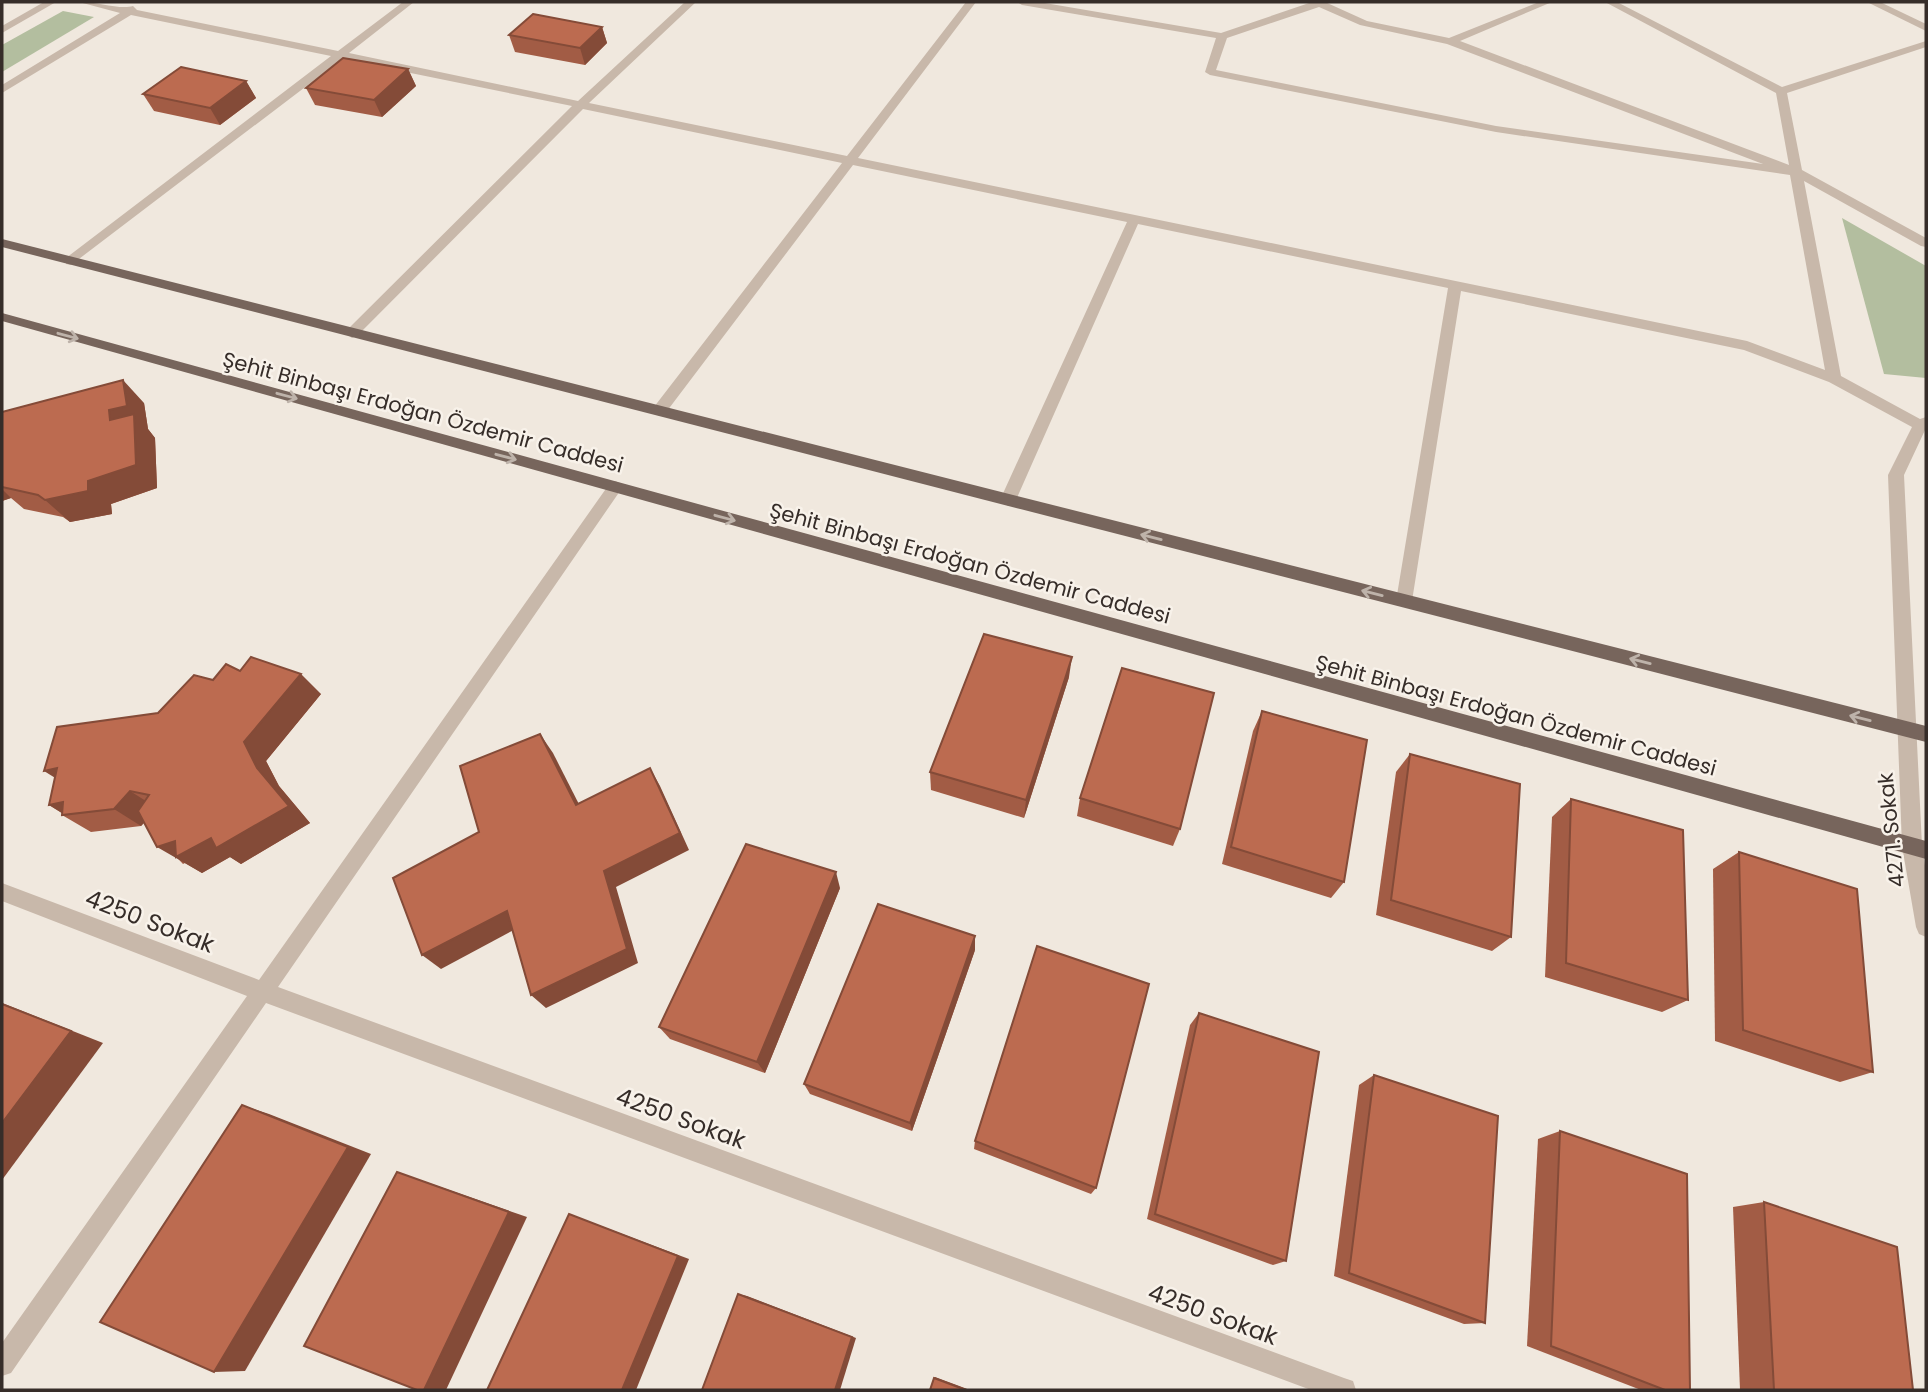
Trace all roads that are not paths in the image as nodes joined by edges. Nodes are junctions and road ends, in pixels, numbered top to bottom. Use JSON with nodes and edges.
{"nodes":[{"id":1,"x":51,"y":2,"type":"edge"},
{"id":2,"x":84,"y":2,"type":"edge"},
{"id":3,"x":143,"y":2,"type":"edge"},
{"id":4,"x":409,"y":2,"type":"edge"},
{"id":5,"x":691,"y":2,"type":"edge"},
{"id":6,"x":971,"y":2,"type":"edge"},
{"id":7,"x":1022,"y":2,"type":"edge"},
{"id":8,"x":1319,"y":2,"type":"edge"},
{"id":9,"x":1522,"y":2,"type":"edge"},
{"id":10,"x":1547,"y":2,"type":"edge"},
{"id":11,"x":1610,"y":2,"type":"edge"},
{"id":12,"x":1872,"y":2,"type":"edge"},
{"id":13,"x":1533,"y":7,"type":"junction"},
{"id":14,"x":130,"y":11,"type":"junction"},
{"id":15,"x":1926,"y":28,"type":"edge"},
{"id":16,"x":2,"y":30,"type":"edge"},
{"id":17,"x":1222,"y":36,"type":"junction"},
{"id":18,"x":1450,"y":40,"type":"junction"},
{"id":19,"x":1926,"y":44,"type":"edge"},
{"id":20,"x":338,"y":54,"type":"junction"},
{"id":21,"x":2,"y":90,"type":"edge"},
{"id":22,"x":1781,"y":91,"type":"junction"},
{"id":23,"x":580,"y":105,"type":"junction"},
{"id":24,"x":848,"y":160,"type":"junction"},
{"id":25,"x":1796,"y":172,"type":"junction"},
{"id":26,"x":1134,"y":219,"type":"junction"},
{"id":27,"x":2,"y":243,"type":"edge"},
{"id":28,"x":1926,"y":243,"type":"edge"},
{"id":29,"x":71,"y":261,"type":"junction"},
{"id":30,"x":1455,"y":286,"type":"junction"},
{"id":31,"x":2,"y":317,"type":"edge"},
{"id":32,"x":352,"y":332,"type":"junction"},
{"id":33,"x":1834,"y":379,"type":"junction"},
{"id":34,"x":659,"y":411,"type":"junction"},
{"id":35,"x":1923,"y":423,"type":"edge"},
{"id":36,"x":615,"y":487,"type":"junction"},
{"id":37,"x":1008,"y":500,"type":"junction"},
{"id":38,"x":1404,"y":601,"type":"junction"},
{"id":39,"x":1906,"y":729,"type":"junction"},
{"id":40,"x":1926,"y":734,"type":"edge"},
{"id":41,"x":1919,"y":848,"type":"edge"},
{"id":42,"x":2,"y":892,"type":"edge"},
{"id":43,"x":1926,"y":927,"type":"edge"},
{"id":44,"x":261,"y":991,"type":"junction"},
{"id":45,"x":2,"y":1364,"type":"edge"},
{"id":46,"x":1344,"y":1390,"type":"edge"}],
"edges":[{"from":1,"to":16,"type":"street"},
{"from":2,"to":14,"type":"street"},
{"from":3,"to":14,"type":"street"},
{"from":4,"to":20,"type":"street"},
{"from":5,"to":23,"type":"street"},
{"from":6,"to":24,"type":"street"},
{"from":7,"to":17,"type":"street"},
{"from":8,"to":17,"type":"street"},
{"from":8,"to":18,"type":"street"},
{"from":9,"to":13,"type":"street"},
{"from":10,"to":13,"type":"street"},
{"from":11,"to":22,"type":"street"},
{"from":12,"to":15,"type":"street"},
{"from":13,"to":18,"type":"street"},
{"from":14,"to":20,"type":"street"},
{"from":14,"to":21,"type":"street"},
{"from":17,"to":25,"type":"street"},
{"from":18,"to":25,"type":"street"},
{"from":19,"to":22,"type":"street"},
{"from":20,"to":23,"type":"street"},
{"from":20,"to":29,"type":"street"},
{"from":22,"to":25,"type":"street"},
{"from":23,"to":24,"type":"street"},
{"from":23,"to":32,"type":"street"},
{"from":24,"to":26,"type":"street"},
{"from":24,"to":34,"type":"street"},
{"from":25,"to":28,"type":"street"},
{"from":25,"to":33,"type":"street"},
{"from":26,"to":30,"type":"street"},
{"from":26,"to":37,"type":"street"},
{"from":27,"to":29,"type":"main road"},
{"from":29,"to":32,"type":"main road"},
{"from":30,"to":33,"type":"street"},
{"from":30,"to":38,"type":"street"},
{"from":31,"to":36,"type":"main road","name":"Şehit Binbaşı Erdoğan Özdemir Caddesi","one_way":true},
{"from":32,"to":34,"type":"main road"},
{"from":33,"to":35,"type":"street"},
{"from":34,"to":37,"type":"main road"},
{"from":35,"to":39,"type":"street","name":"4271. Sokak"},
{"from":36,"to":41,"type":"main road","name":"Şehit Binbaşı Erdoğan Özdemir Caddesi","one_way":true},
{"from":36,"to":44,"type":"street"},
{"from":38,"to":37,"type":"main road","one_way":true},
{"from":39,"to":38,"type":"main road","one_way":true},
{"from":39,"to":40,"type":"main road"},
{"from":39,"to":41,"type":"street","name":"4271. Sokak"},
{"from":41,"to":43,"type":"street","name":"4271. Sokak"},
{"from":42,"to":44,"type":"street","name":"4250 Sokak"},
{"from":44,"to":45,"type":"street"},
{"from":44,"to":46,"type":"street","name":"4250 Sokak"}]}
